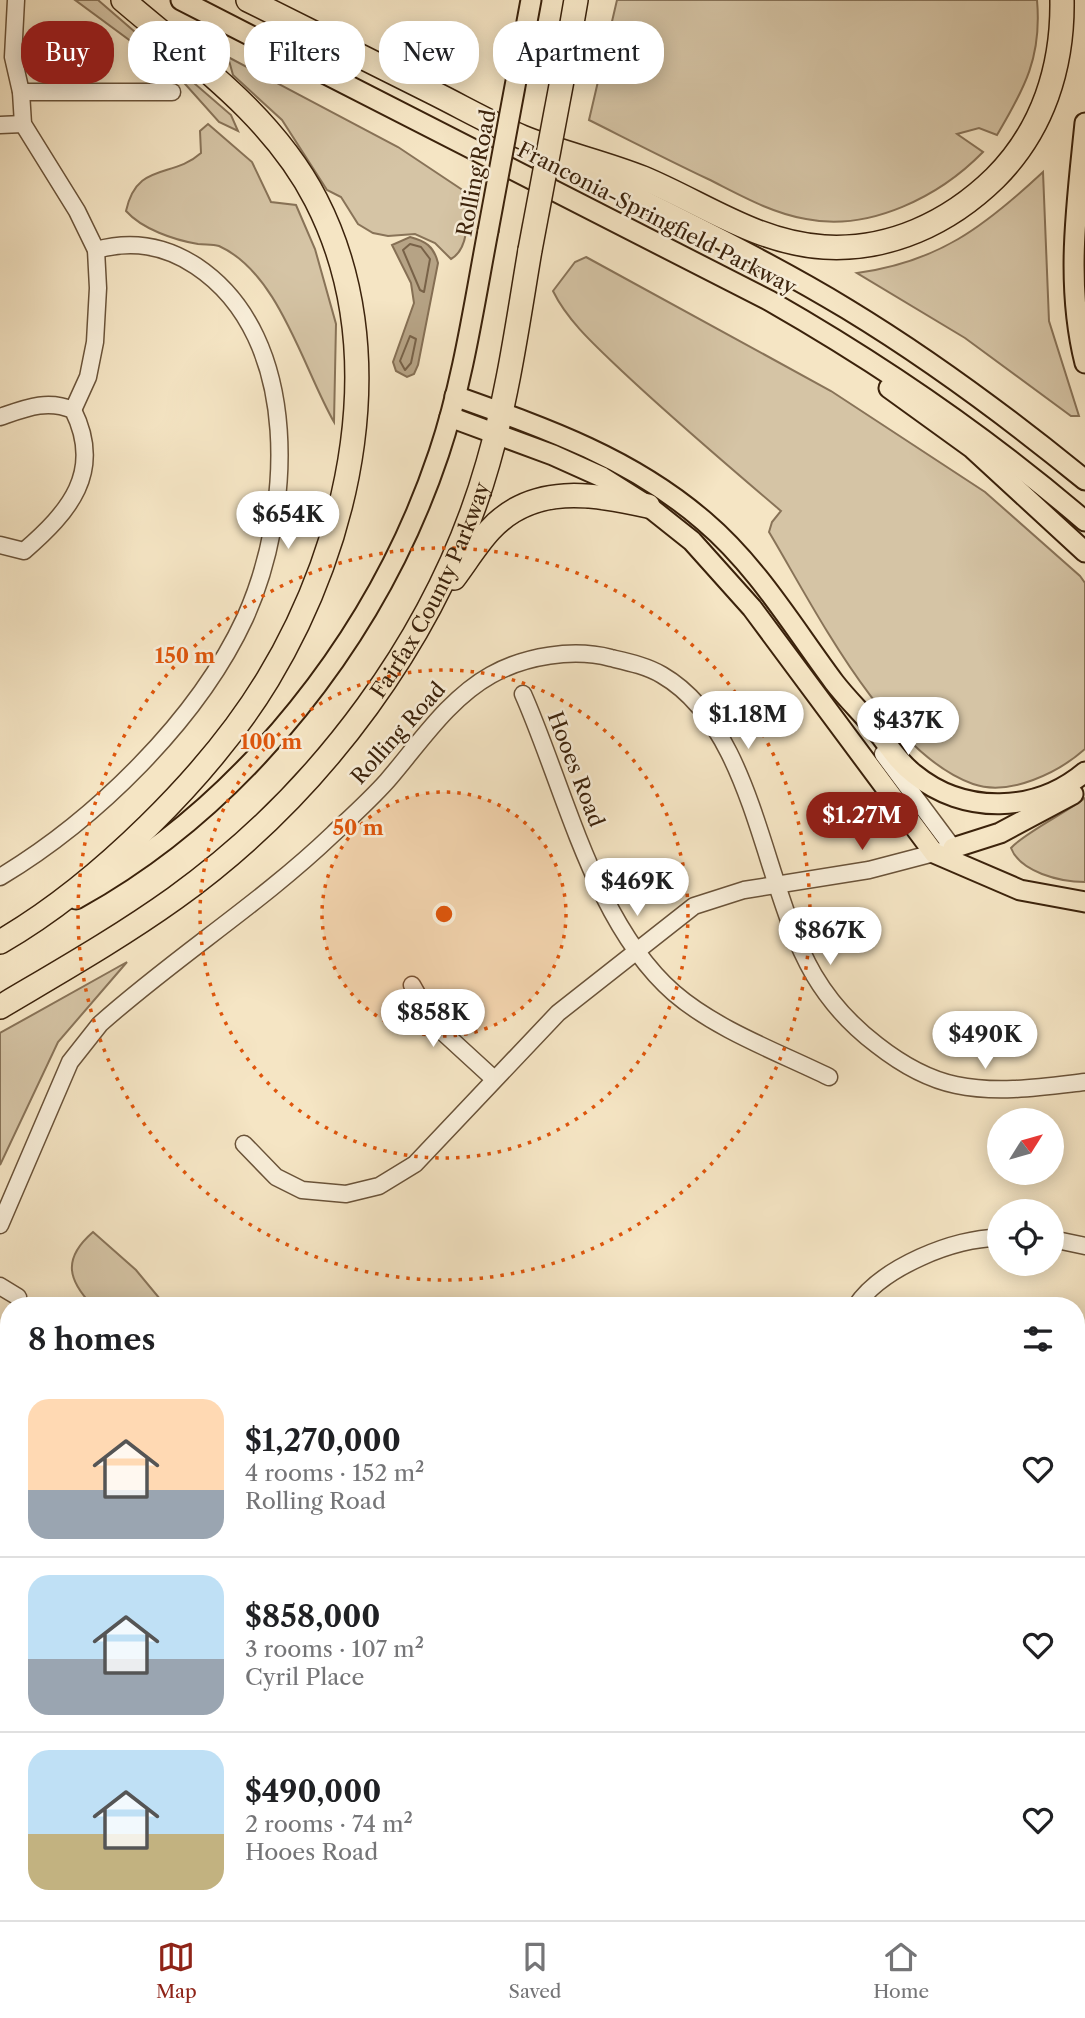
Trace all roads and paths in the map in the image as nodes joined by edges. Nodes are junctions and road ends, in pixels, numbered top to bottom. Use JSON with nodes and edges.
{"nodes":[{"id":1,"x":16,"y":0,"type":"edge"},
{"id":2,"x":123,"y":0,"type":"edge"},
{"id":3,"x":181,"y":0,"type":"edge"},
{"id":4,"x":248,"y":0,"type":"edge"},
{"id":5,"x":531,"y":0,"type":"edge"},
{"id":6,"x":576,"y":0,"type":"edge"},
{"id":7,"x":1062,"y":0,"type":"edge"},
{"id":8,"x":21,"y":92,"type":"junction"},
{"id":9,"x":172,"y":92,"type":"dead end"},
{"id":10,"x":1085,"y":123,"type":"edge"},
{"id":11,"x":23,"y":124,"type":"junction"},
{"id":12,"x":0,"y":125,"type":"edge"},
{"id":13,"x":522,"y":137,"type":"junction"},
{"id":14,"x":96,"y":250,"type":"junction"},
{"id":15,"x":770,"y":301,"type":"junction"},
{"id":16,"x":1085,"y":363,"type":"edge"},
{"id":17,"x":455,"y":396,"type":"junction"},
{"id":18,"x":73,"y":410,"type":"junction"},
{"id":19,"x":0,"y":417,"type":"edge"},
{"id":20,"x":450,"y":417,"type":"junction"},
{"id":21,"x":498,"y":422,"type":"junction"},
{"id":22,"x":1085,"y":480,"type":"edge"},
{"id":23,"x":648,"y":506,"type":"junction"},
{"id":24,"x":1085,"y":522,"type":"edge"},
{"id":25,"x":0,"y":545,"type":"edge"},
{"id":26,"x":1085,"y":552,"type":"edge"},
{"id":27,"x":415,"y":631,"type":"junction"},
{"id":28,"x":837,"y":685,"type":"junction"},
{"id":29,"x":523,"y":694,"type":"dead end"},
{"id":30,"x":1085,"y":772,"type":"edge"},
{"id":31,"x":1085,"y":785,"type":"edge"},
{"id":32,"x":943,"y":851,"type":"junction"},
{"id":33,"x":0,"y":877,"type":"edge"},
{"id":34,"x":777,"y":884,"type":"junction"},
{"id":35,"x":1085,"y":902,"type":"edge"},
{"id":36,"x":41,"y":918,"type":"junction"},
{"id":37,"x":0,"y":942,"type":"edge"},
{"id":38,"x":637,"y":950,"type":"junction"},
{"id":39,"x":412,"y":985,"type":"dead end"},
{"id":40,"x":0,"y":1006,"type":"edge"},
{"id":41,"x":829,"y":1077,"type":"dead end"},
{"id":42,"x":494,"y":1079,"type":"junction"},
{"id":43,"x":1085,"y":1082,"type":"edge"},
{"id":44,"x":244,"y":1144,"type":"dead end"},
{"id":45,"x":0,"y":1225,"type":"edge"},
{"id":46,"x":987,"y":1240,"type":"edge"},
{"id":47,"x":1064,"y":1242,"type":"edge"},
{"id":48,"x":1085,"y":1246,"type":"edge"},
{"id":49,"x":0,"y":1286,"type":"edge"},
{"id":50,"x":18,"y":1297,"type":"dead end"},
{"id":51,"x":865,"y":1297,"type":"edge"}],
"edges":[{"from":1,"to":8,"type":"street"},
{"from":2,"to":36,"type":"highway"},
{"from":3,"to":15,"type":"main road","name":"Franconia-Springfield Parkway"},
{"from":4,"to":13,"type":"highway"},
{"from":5,"to":17,"type":"main road","name":"Rolling Road","bridge":true},
{"from":6,"to":21,"type":"highway","name":"Fairfax County Parkway","bridge":true},
{"from":7,"to":13,"type":"highway"},
{"from":8,"to":9,"type":"street"},
{"from":8,"to":11,"type":"street"},
{"from":10,"to":16,"type":"main road"},
{"from":11,"to":12,"type":"street"},
{"from":11,"to":14,"type":"street"},
{"from":13,"to":22,"type":"main road","name":"Franconia-Springfield Parkway"},
{"from":14,"to":18,"type":"street"},
{"from":14,"to":33,"type":"street"},
{"from":15,"to":24,"type":"main road","name":"Franconia-Springfield Parkway"},
{"from":15,"to":26,"type":"main road"},
{"from":17,"to":20,"type":"main road","name":"Rolling Road"},
{"from":17,"to":21,"type":"main road"},
{"from":18,"to":19,"type":"street"},
{"from":18,"to":25,"type":"street"},
{"from":20,"to":21,"type":"main road"},
{"from":20,"to":36,"type":"main road","name":"Rolling Road"},
{"from":21,"to":23,"type":"main road"},
{"from":21,"to":27,"type":"highway","name":"Fairfax County Parkway"},
{"from":21,"to":28,"type":"main road"},
{"from":23,"to":27,"type":"highway"},
{"from":23,"to":32,"type":"main road"},
{"from":27,"to":40,"type":"highway","name":"Fairfax County Parkway"},
{"from":28,"to":30,"type":"main road"},
{"from":28,"to":32,"type":"street"},
{"from":29,"to":38,"type":"street","name":"Hooes Road"},
{"from":31,"to":32,"type":"main road"},
{"from":32,"to":34,"type":"street"},
{"from":32,"to":35,"type":"main road"},
{"from":34,"to":38,"type":"street"},
{"from":34,"to":43,"type":"street"},
{"from":34,"to":45,"type":"street","name":"Rolling Road"},
{"from":36,"to":37,"type":"highway"},
{"from":38,"to":41,"type":"street","name":"Hooes Road"},
{"from":38,"to":42,"type":"street"},
{"from":39,"to":42,"type":"street"},
{"from":42,"to":44,"type":"street"},
{"from":46,"to":51,"type":"street"},
{"from":47,"to":48,"type":"street"},
{"from":49,"to":50,"type":"street"}]}
